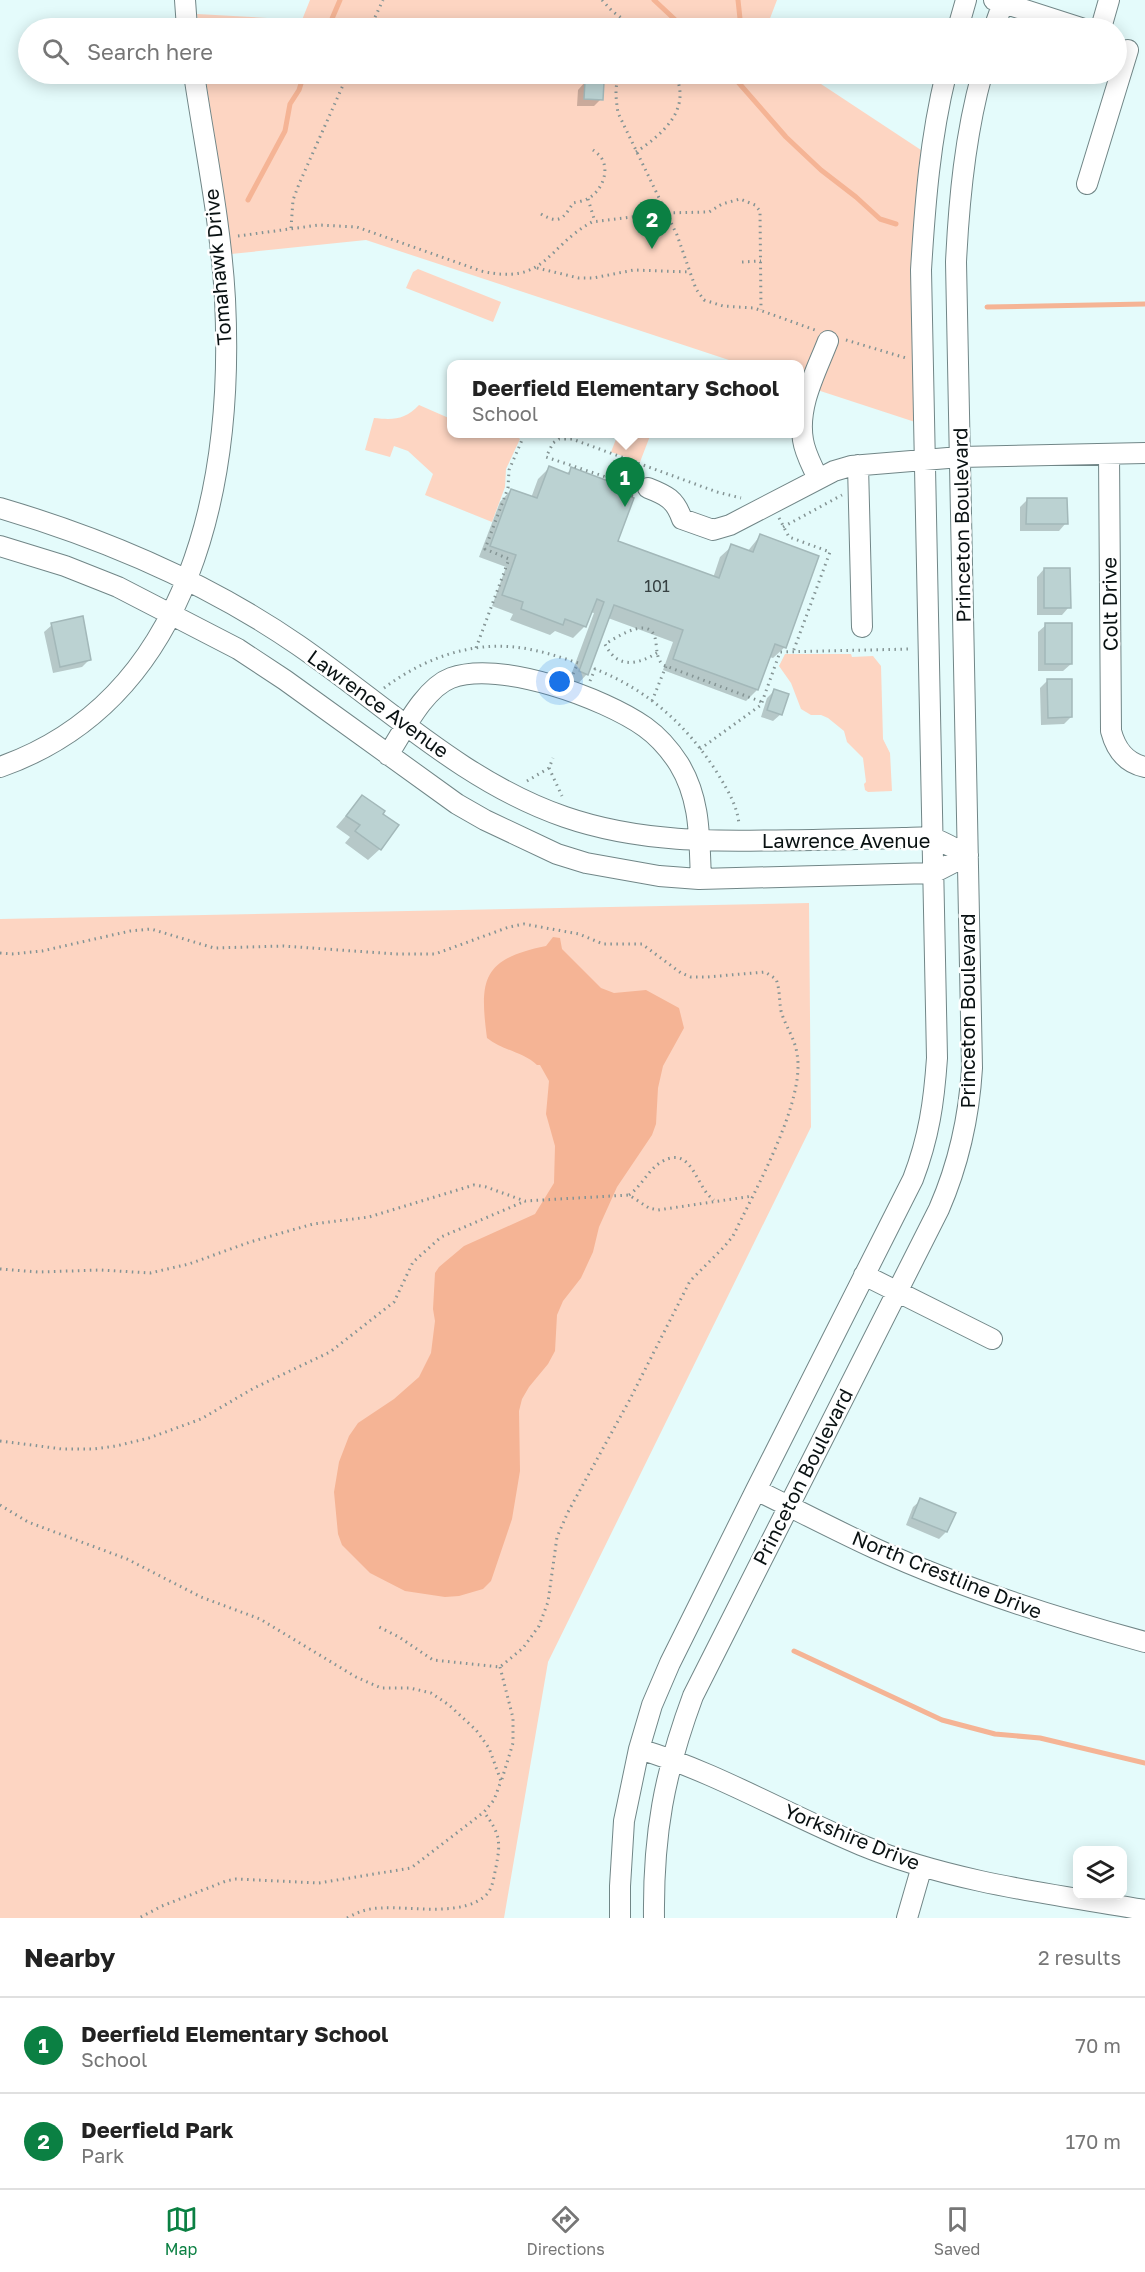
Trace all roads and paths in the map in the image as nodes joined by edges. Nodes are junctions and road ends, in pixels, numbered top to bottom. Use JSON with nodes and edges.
{"nodes":[{"id":1,"x":185,"y":0,"type":"edge"},
{"id":2,"x":383,"y":0,"type":"edge"},
{"id":3,"x":602,"y":0,"type":"edge"},
{"id":4,"x":966,"y":0,"type":"edge"},
{"id":5,"x":1109,"y":0,"type":"edge"},
{"id":6,"x":1000,"y":1,"type":"edge"},
{"id":7,"x":186,"y":18,"type":"edge"},
{"id":8,"x":375,"y":18,"type":"edge"},
{"id":9,"x":621,"y":18,"type":"edge"},
{"id":10,"x":961,"y":18,"type":"edge"},
{"id":11,"x":996,"y":18,"type":"edge"},
{"id":12,"x":1051,"y":18,"type":"edge"},
{"id":13,"x":1104,"y":18,"type":"edge"},
{"id":14,"x":195,"y":84,"type":"edge"},
{"id":15,"x":344,"y":84,"type":"edge"},
{"id":16,"x":617,"y":84,"type":"edge"},
{"id":17,"x":678,"y":84,"type":"edge"},
{"id":18,"x":944,"y":84,"type":"edge"},
{"id":19,"x":980,"y":84,"type":"edge"},
{"id":20,"x":1119,"y":84,"type":"edge"},
{"id":21,"x":593,"y":150,"type":"dead end"},
{"id":22,"x":636,"y":152,"type":"junction"},
{"id":23,"x":1088,"y":184,"type":"dead end"},
{"id":24,"x":588,"y":199,"type":"junction"},
{"id":25,"x":540,"y":213,"type":"dead end"},
{"id":26,"x":667,"y":213,"type":"junction"},
{"id":27,"x":595,"y":222,"type":"junction"},
{"id":28,"x":291,"y":229,"type":"junction"},
{"id":29,"x":236,"y":236,"type":"dead end"},
{"id":30,"x":761,"y":261,"type":"junction"},
{"id":31,"x":742,"y":262,"type":"dead end"},
{"id":32,"x":535,"y":268,"type":"junction"},
{"id":33,"x":690,"y":272,"type":"junction"},
{"id":34,"x":761,"y":310,"type":"junction"},
{"id":35,"x":830,"y":337,"type":"junction"},
{"id":36,"x":908,"y":358,"type":"dead end"},
{"id":37,"x":804,"y":405,"type":"edge"},
{"id":38,"x":802,"y":438,"type":"edge"},
{"id":39,"x":522,"y":440,"type":"dead end"},
{"id":40,"x":1145,"y":453,"type":"edge"},
{"id":41,"x":1108,"y":454,"type":"junction"},
{"id":42,"x":960,"y":457,"type":"junction"},
{"id":43,"x":926,"y":459,"type":"junction"},
{"id":44,"x":858,"y":465,"type":"junction"},
{"id":45,"x":818,"y":479,"type":"junction"},
{"id":46,"x":643,"y":493,"type":"joint"},
{"id":47,"x":859,"y":493,"type":"junction"},
{"id":48,"x":749,"y":499,"type":"dead end"},
{"id":49,"x":772,"y":504,"type":"junction"},
{"id":50,"x":0,"y":508,"type":"edge"},
{"id":51,"x":783,"y":527,"type":"junction"},
{"id":52,"x":0,"y":546,"type":"edge"},
{"id":53,"x":188,"y":580,"type":"junction"},
{"id":54,"x":172,"y":614,"type":"junction"},
{"id":55,"x":862,"y":627,"type":"dead end"},
{"id":56,"x":476,"y":648,"type":"dead end"},
{"id":57,"x":913,"y":649,"type":"dead end"},
{"id":58,"x":793,"y":652,"type":"junction"},
{"id":59,"x":657,"y":653,"type":"junction"},
{"id":60,"x":666,"y":666,"type":"junction"},
{"id":61,"x":652,"y":701,"type":"dead end"},
{"id":62,"x":762,"y":702,"type":"junction"},
{"id":63,"x":408,"y":725,"type":"junction"},
{"id":64,"x":700,"y":749,"type":"dead end"},
{"id":65,"x":388,"y":755,"type":"junction"},
{"id":66,"x":553,"y":758,"type":"dead end"},
{"id":67,"x":0,"y":767,"type":"edge"},
{"id":68,"x":1145,"y":767,"type":"edge"},
{"id":69,"x":549,"y":768,"type":"junction"},
{"id":70,"x":522,"y":783,"type":"dead end"},
{"id":71,"x":564,"y":800,"type":"dead end"},
{"id":72,"x":932,"y":838,"type":"junction"},
{"id":73,"x":700,"y":841,"type":"junction"},
{"id":74,"x":968,"y":855,"type":"junction"},
{"id":75,"x":933,"y":873,"type":"junction"},
{"id":76,"x":701,"y":879,"type":"junction"},
{"id":77,"x":0,"y":953,"type":"edge"},
{"id":78,"x":629,"y":1195,"type":"junction"},
{"id":79,"x":753,"y":1196,"type":"junction"},
{"id":80,"x":715,"y":1200,"type":"junction"},
{"id":81,"x":525,"y":1201,"type":"junction"},
{"id":82,"x":0,"y":1269,"type":"edge"},
{"id":83,"x":864,"y":1275,"type":"junction"},
{"id":84,"x":897,"y":1292,"type":"junction"},
{"id":85,"x":992,"y":1339,"type":"dead end"},
{"id":86,"x":0,"y":1442,"type":"edge"},
{"id":87,"x":756,"y":1490,"type":"junction"},
{"id":88,"x":0,"y":1505,"type":"edge"},
{"id":89,"x":789,"y":1506,"type":"junction"},
{"id":90,"x":377,"y":1626,"type":"dead end"},
{"id":91,"x":1145,"y":1642,"type":"edge"},
{"id":92,"x":500,"y":1667,"type":"junction"},
{"id":93,"x":639,"y":1749,"type":"junction"},
{"id":94,"x":672,"y":1759,"type":"junction"},
{"id":95,"x":501,"y":1781,"type":"junction"},
{"id":96,"x":484,"y":1812,"type":"junction"},
{"id":97,"x":922,"y":1866,"type":"junction"},
{"id":98,"x":1145,"y":1910,"type":"edge"},
{"id":99,"x":139,"y":1918,"type":"edge"},
{"id":100,"x":346,"y":1918,"type":"edge"},
{"id":101,"x":620,"y":1918,"type":"edge"},
{"id":102,"x":654,"y":1918,"type":"edge"},
{"id":103,"x":907,"y":1918,"type":"edge"}],
"edges":[{"from":1,"to":7,"type":"street"},
{"from":2,"to":8,"type":"path"},
{"from":3,"to":9,"type":"path"},
{"from":4,"to":10,"type":"street"},
{"from":5,"to":13,"type":"street"},
{"from":6,"to":11,"type":"street"},
{"from":6,"to":12,"type":"street"},
{"from":14,"to":53,"type":"street","name":"Tomahawk Drive"},
{"from":15,"to":28,"type":"path"},
{"from":16,"to":22,"type":"path"},
{"from":17,"to":22,"type":"path"},
{"from":18,"to":43,"type":"street","name":"Princeton Boulevard"},
{"from":19,"to":42,"type":"street","name":"Princeton Boulevard"},
{"from":20,"to":23,"type":"street"},
{"from":21,"to":24,"type":"path"},
{"from":22,"to":26,"type":"path"},
{"from":24,"to":25,"type":"path"},
{"from":24,"to":27,"type":"path"},
{"from":26,"to":27,"type":"path"},
{"from":26,"to":30,"type":"path"},
{"from":26,"to":33,"type":"path"},
{"from":27,"to":32,"type":"path"},
{"from":28,"to":29,"type":"path"},
{"from":28,"to":32,"type":"path"},
{"from":30,"to":31,"type":"path"},
{"from":30,"to":34,"type":"path"},
{"from":32,"to":33,"type":"path"},
{"from":33,"to":34,"type":"path"},
{"from":34,"to":35,"type":"path"},
{"from":35,"to":36,"type":"path"},
{"from":35,"to":37,"type":"street"},
{"from":38,"to":45,"type":"street"},
{"from":39,"to":56,"type":"path"},
{"from":40,"to":41,"type":"street"},
{"from":41,"to":42,"type":"street"},
{"from":41,"to":68,"type":"street","name":"Colt Drive"},
{"from":42,"to":43,"type":"street"},
{"from":42,"to":74,"type":"street","name":"Princeton Boulevard"},
{"from":43,"to":44,"type":"street"},
{"from":43,"to":72,"type":"street","name":"Princeton Boulevard"},
{"from":44,"to":45,"type":"street"},
{"from":44,"to":47,"type":"street"},
{"from":45,"to":49,"type":"street"},
{"from":46,"to":48,"type":"path"},
{"from":46,"to":49,"type":"street"},
{"from":47,"to":51,"type":"path"},
{"from":47,"to":55,"type":"street"},
{"from":49,"to":51,"type":"path"},
{"from":50,"to":53,"type":"street","name":"Lawrence Avenue"},
{"from":51,"to":58,"type":"path"},
{"from":52,"to":54,"type":"street","name":"Lawrence Avenue"},
{"from":53,"to":54,"type":"street","name":"Tomahawk Drive"},
{"from":53,"to":63,"type":"street","name":"Lawrence Avenue"},
{"from":54,"to":65,"type":"street","name":"Lawrence Avenue"},
{"from":54,"to":67,"type":"street","name":"Tomahawk Drive"},
{"from":57,"to":58,"type":"path"},
{"from":58,"to":62,"type":"path"},
{"from":59,"to":59,"type":"path"},
{"from":59,"to":60,"type":"path"},
{"from":60,"to":61,"type":"path"},
{"from":60,"to":62,"type":"path"},
{"from":62,"to":64,"type":"path"},
{"from":63,"to":65,"type":"street"},
{"from":63,"to":73,"type":"street","name":"Lawrence Avenue"},
{"from":63,"to":73,"type":"street"},
{"from":65,"to":76,"type":"street","name":"Lawrence Avenue"},
{"from":66,"to":69,"type":"path"},
{"from":69,"to":70,"type":"path"},
{"from":69,"to":71,"type":"path"},
{"from":72,"to":73,"type":"street","name":"Lawrence Avenue"},
{"from":72,"to":74,"type":"street","name":"Lawrence Avenue"},
{"from":72,"to":75,"type":"street","name":"Princeton Boulevard"},
{"from":73,"to":76,"type":"street"},
{"from":74,"to":75,"type":"street","name":"Lawrence Avenue"},
{"from":74,"to":84,"type":"street","name":"Princeton Boulevard"},
{"from":75,"to":76,"type":"street","name":"Lawrence Avenue"},
{"from":75,"to":83,"type":"street","name":"Princeton Boulevard"},
{"from":77,"to":79,"type":"path"},
{"from":78,"to":80,"type":"path"},
{"from":78,"to":80,"type":"path"},
{"from":78,"to":81,"type":"path"},
{"from":79,"to":80,"type":"path"},
{"from":79,"to":92,"type":"path"},
{"from":81,"to":82,"type":"path"},
{"from":81,"to":86,"type":"path"},
{"from":83,"to":84,"type":"street"},
{"from":83,"to":87,"type":"street","name":"Princeton Boulevard"},
{"from":84,"to":85,"type":"street"},
{"from":84,"to":89,"type":"street","name":"Princeton Boulevard"},
{"from":87,"to":89,"type":"street","name":"North Crestline Drive"},
{"from":87,"to":93,"type":"street","name":"Princeton Boulevard"},
{"from":88,"to":95,"type":"path"},
{"from":89,"to":91,"type":"street","name":"North Crestline Drive"},
{"from":89,"to":94,"type":"street","name":"Princeton Boulevard"},
{"from":90,"to":92,"type":"path"},
{"from":92,"to":95,"type":"path"},
{"from":93,"to":94,"type":"street","name":"Yorkshire Drive"},
{"from":93,"to":101,"type":"street","name":"Princeton Boulevard"},
{"from":94,"to":97,"type":"street","name":"Yorkshire Drive"},
{"from":94,"to":102,"type":"street","name":"Princeton Boulevard"},
{"from":95,"to":96,"type":"path"},
{"from":96,"to":99,"type":"path"},
{"from":96,"to":100,"type":"path"},
{"from":97,"to":98,"type":"street","name":"Yorkshire Drive"},
{"from":97,"to":103,"type":"street"}]}
